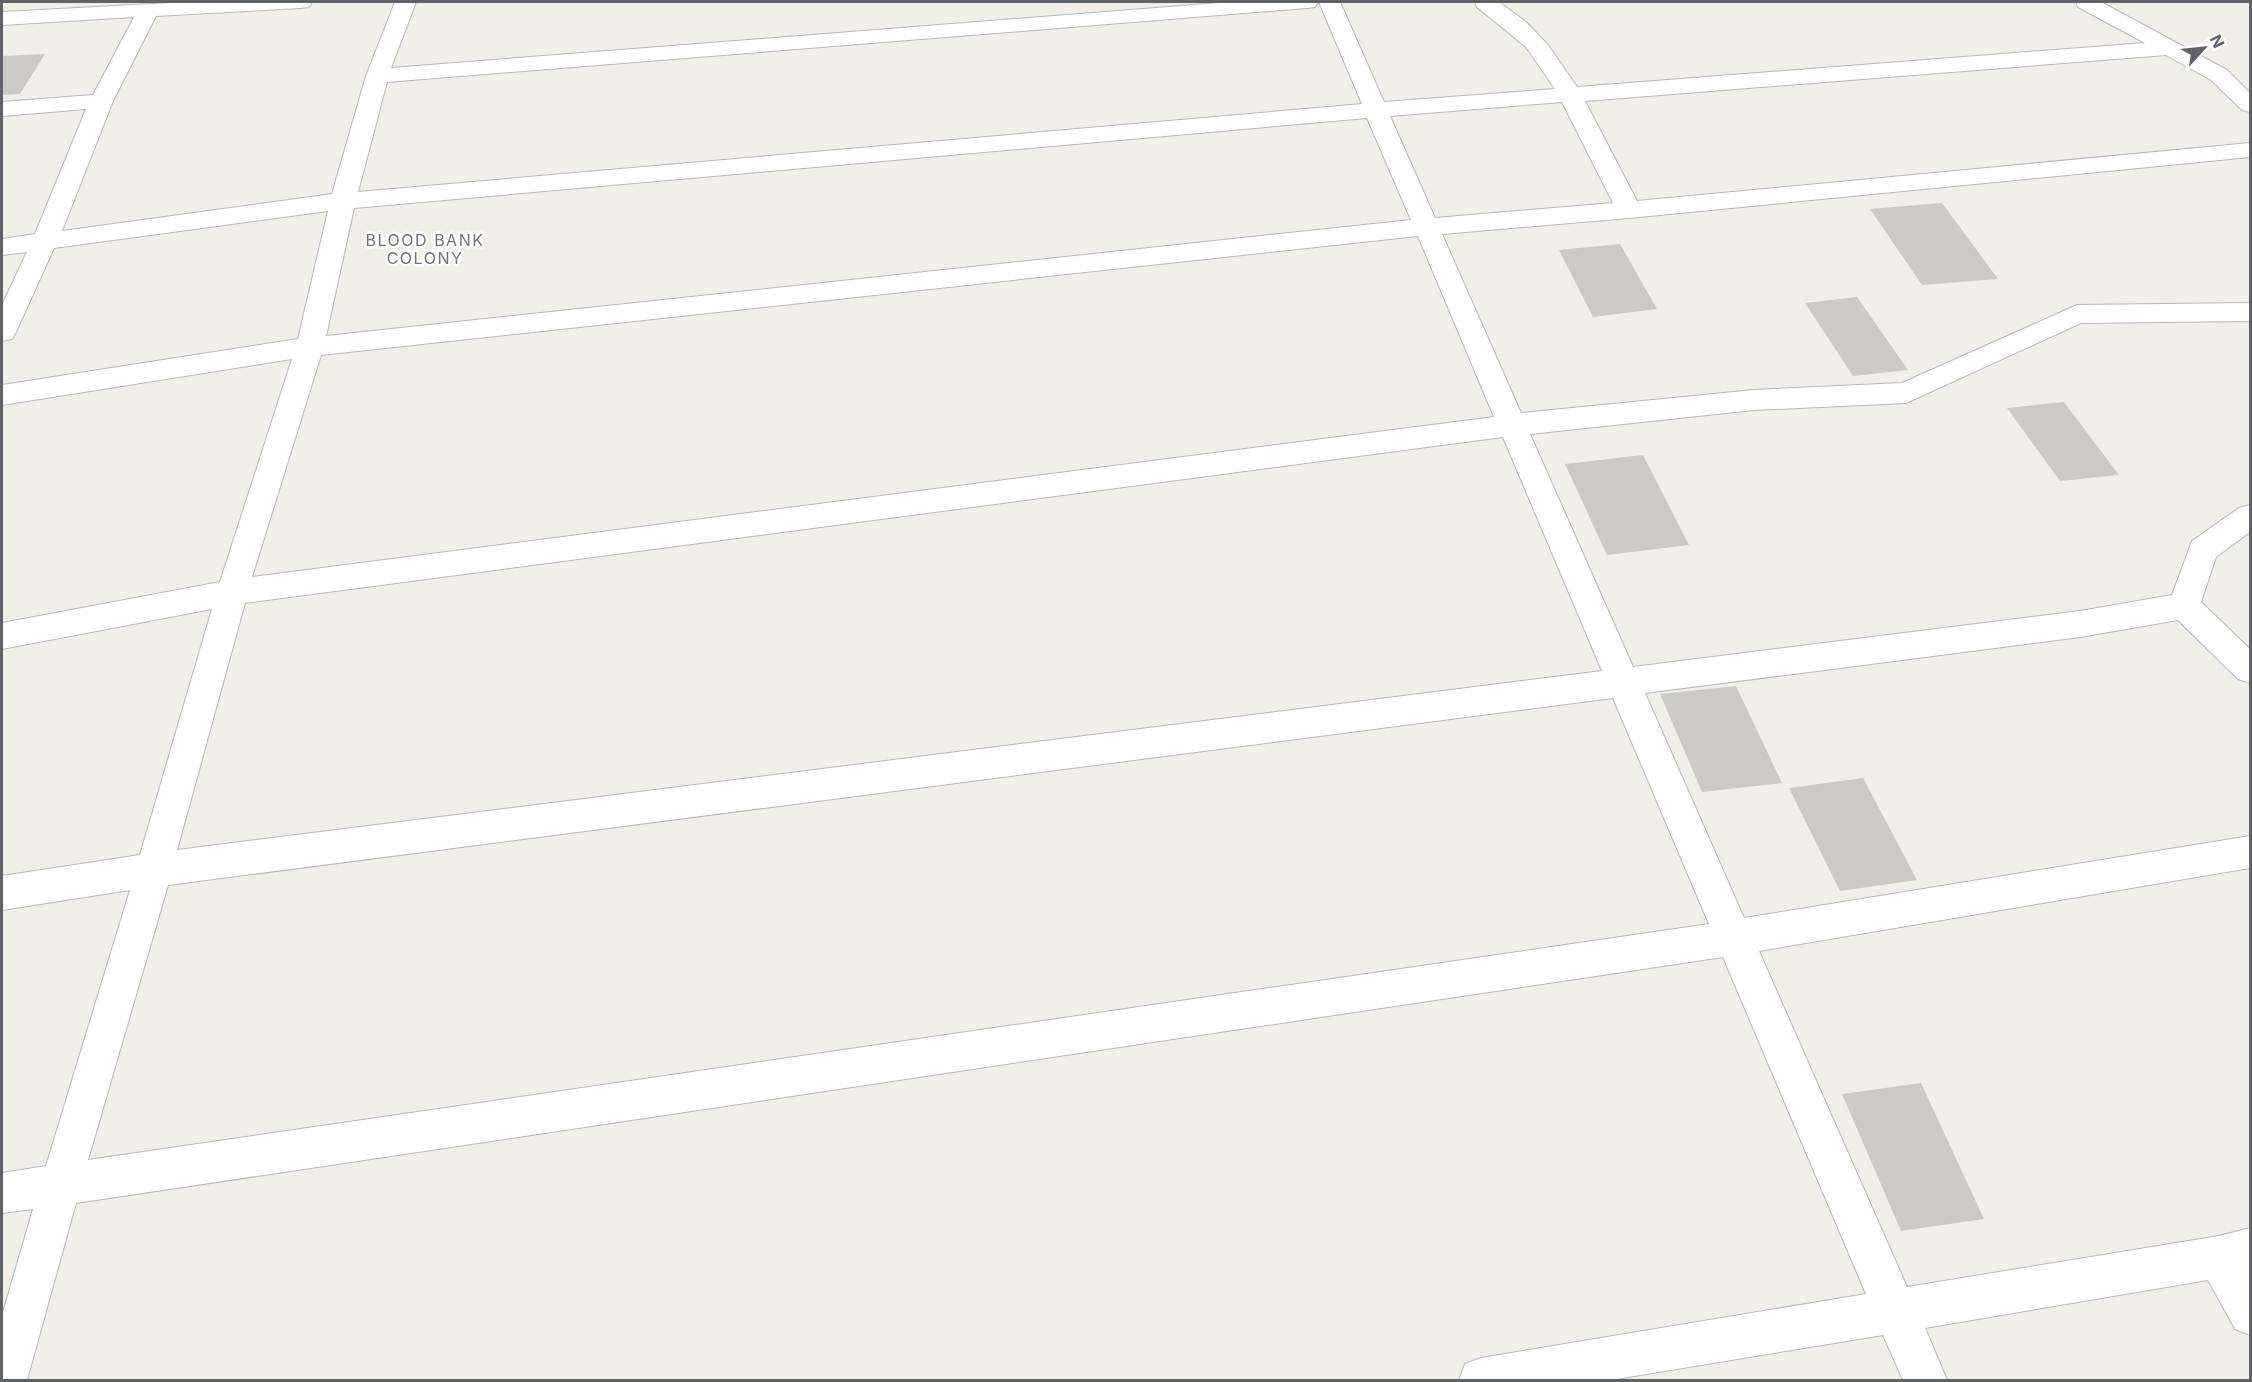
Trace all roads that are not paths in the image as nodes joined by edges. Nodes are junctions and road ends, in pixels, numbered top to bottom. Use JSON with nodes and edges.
{"nodes":[{"id":1,"x":301,"y":2,"type":"edge"},
{"id":2,"x":405,"y":2,"type":"edge"},
{"id":3,"x":1307,"y":2,"type":"edge"},
{"id":4,"x":1329,"y":2,"type":"edge"},
{"id":5,"x":1485,"y":2,"type":"edge"},
{"id":6,"x":2086,"y":2,"type":"edge"},
{"id":7,"x":148,"y":11,"type":"junction"},
{"id":8,"x":2,"y":18,"type":"edge"},
{"id":9,"x":2173,"y":48,"type":"junction"},
{"id":10,"x":377,"y":76,"type":"junction"},
{"id":11,"x":1569,"y":95,"type":"junction"},
{"id":12,"x":101,"y":101,"type":"junction"},
{"id":13,"x":2250,"y":105,"type":"edge"},
{"id":14,"x":2,"y":109,"type":"edge"},
{"id":15,"x":1376,"y":110,"type":"junction"},
{"id":16,"x":2250,"y":150,"type":"edge"},
{"id":17,"x":343,"y":201,"type":"junction"},
{"id":18,"x":1629,"y":210,"type":"junction"},
{"id":19,"x":1426,"y":227,"type":"junction"},
{"id":20,"x":44,"y":243,"type":"junction"},
{"id":21,"x":2,"y":247,"type":"edge"},
{"id":22,"x":2250,"y":312,"type":"edge"},
{"id":23,"x":2,"y":332,"type":"edge"},
{"id":24,"x":310,"y":347,"type":"junction"},
{"id":25,"x":2,"y":395,"type":"edge"},
{"id":26,"x":1511,"y":425,"type":"junction"},
{"id":27,"x":2250,"y":516,"type":"edge"},
{"id":28,"x":232,"y":592,"type":"junction"},
{"id":29,"x":2184,"y":606,"type":"junction"},
{"id":30,"x":2,"y":636,"type":"edge"},
{"id":31,"x":2250,"y":669,"type":"edge"},
{"id":32,"x":1623,"y":683,"type":"junction"},
{"id":33,"x":2250,"y":852,"type":"edge"},
{"id":34,"x":154,"y":870,"type":"junction"},
{"id":35,"x":2,"y":893,"type":"edge"},
{"id":36,"x":1732,"y":938,"type":"junction"},
{"id":37,"x":60,"y":1186,"type":"junction"},
{"id":38,"x":2,"y":1193,"type":"edge"},
{"id":39,"x":2234,"y":1253,"type":"edge"},
{"id":40,"x":1894,"y":1311,"type":"junction"},
{"id":41,"x":2250,"y":1314,"type":"edge"},
{"id":42,"x":1534,"y":1376,"type":"edge"},
{"id":43,"x":5,"y":1380,"type":"edge"},
{"id":44,"x":1481,"y":1380,"type":"edge"},
{"id":45,"x":1925,"y":1380,"type":"edge"}],
"edges":[{"from":1,"to":7,"type":"street"},
{"from":2,"to":10,"type":"street"},
{"from":3,"to":10,"type":"street"},
{"from":4,"to":15,"type":"street"},
{"from":5,"to":11,"type":"street"},
{"from":6,"to":9,"type":"street"},
{"from":7,"to":8,"type":"street"},
{"from":7,"to":12,"type":"street"},
{"from":9,"to":11,"type":"street"},
{"from":9,"to":13,"type":"street"},
{"from":10,"to":17,"type":"street"},
{"from":11,"to":15,"type":"street"},
{"from":11,"to":18,"type":"street"},
{"from":12,"to":14,"type":"street"},
{"from":12,"to":20,"type":"street"},
{"from":15,"to":17,"type":"street"},
{"from":15,"to":19,"type":"street"},
{"from":16,"to":18,"type":"street"},
{"from":17,"to":20,"type":"street"},
{"from":17,"to":24,"type":"street"},
{"from":18,"to":19,"type":"street"},
{"from":19,"to":24,"type":"street"},
{"from":19,"to":26,"type":"street"},
{"from":20,"to":21,"type":"street"},
{"from":20,"to":23,"type":"street"},
{"from":22,"to":26,"type":"street"},
{"from":24,"to":25,"type":"street"},
{"from":24,"to":28,"type":"street"},
{"from":26,"to":28,"type":"street"},
{"from":26,"to":32,"type":"street"},
{"from":27,"to":29,"type":"street"},
{"from":28,"to":30,"type":"street"},
{"from":28,"to":34,"type":"street"},
{"from":29,"to":31,"type":"street"},
{"from":29,"to":32,"type":"street"},
{"from":32,"to":34,"type":"street"},
{"from":32,"to":36,"type":"street"},
{"from":33,"to":36,"type":"street"},
{"from":34,"to":35,"type":"street"},
{"from":34,"to":37,"type":"street"},
{"from":36,"to":37,"type":"street"},
{"from":36,"to":40,"type":"street"},
{"from":37,"to":38,"type":"street"},
{"from":37,"to":43,"type":"street"},
{"from":39,"to":40,"type":"street"},
{"from":39,"to":41,"type":"street"},
{"from":40,"to":42,"type":"street"},
{"from":40,"to":45,"type":"street"},
{"from":42,"to":44,"type":"street"}]}
